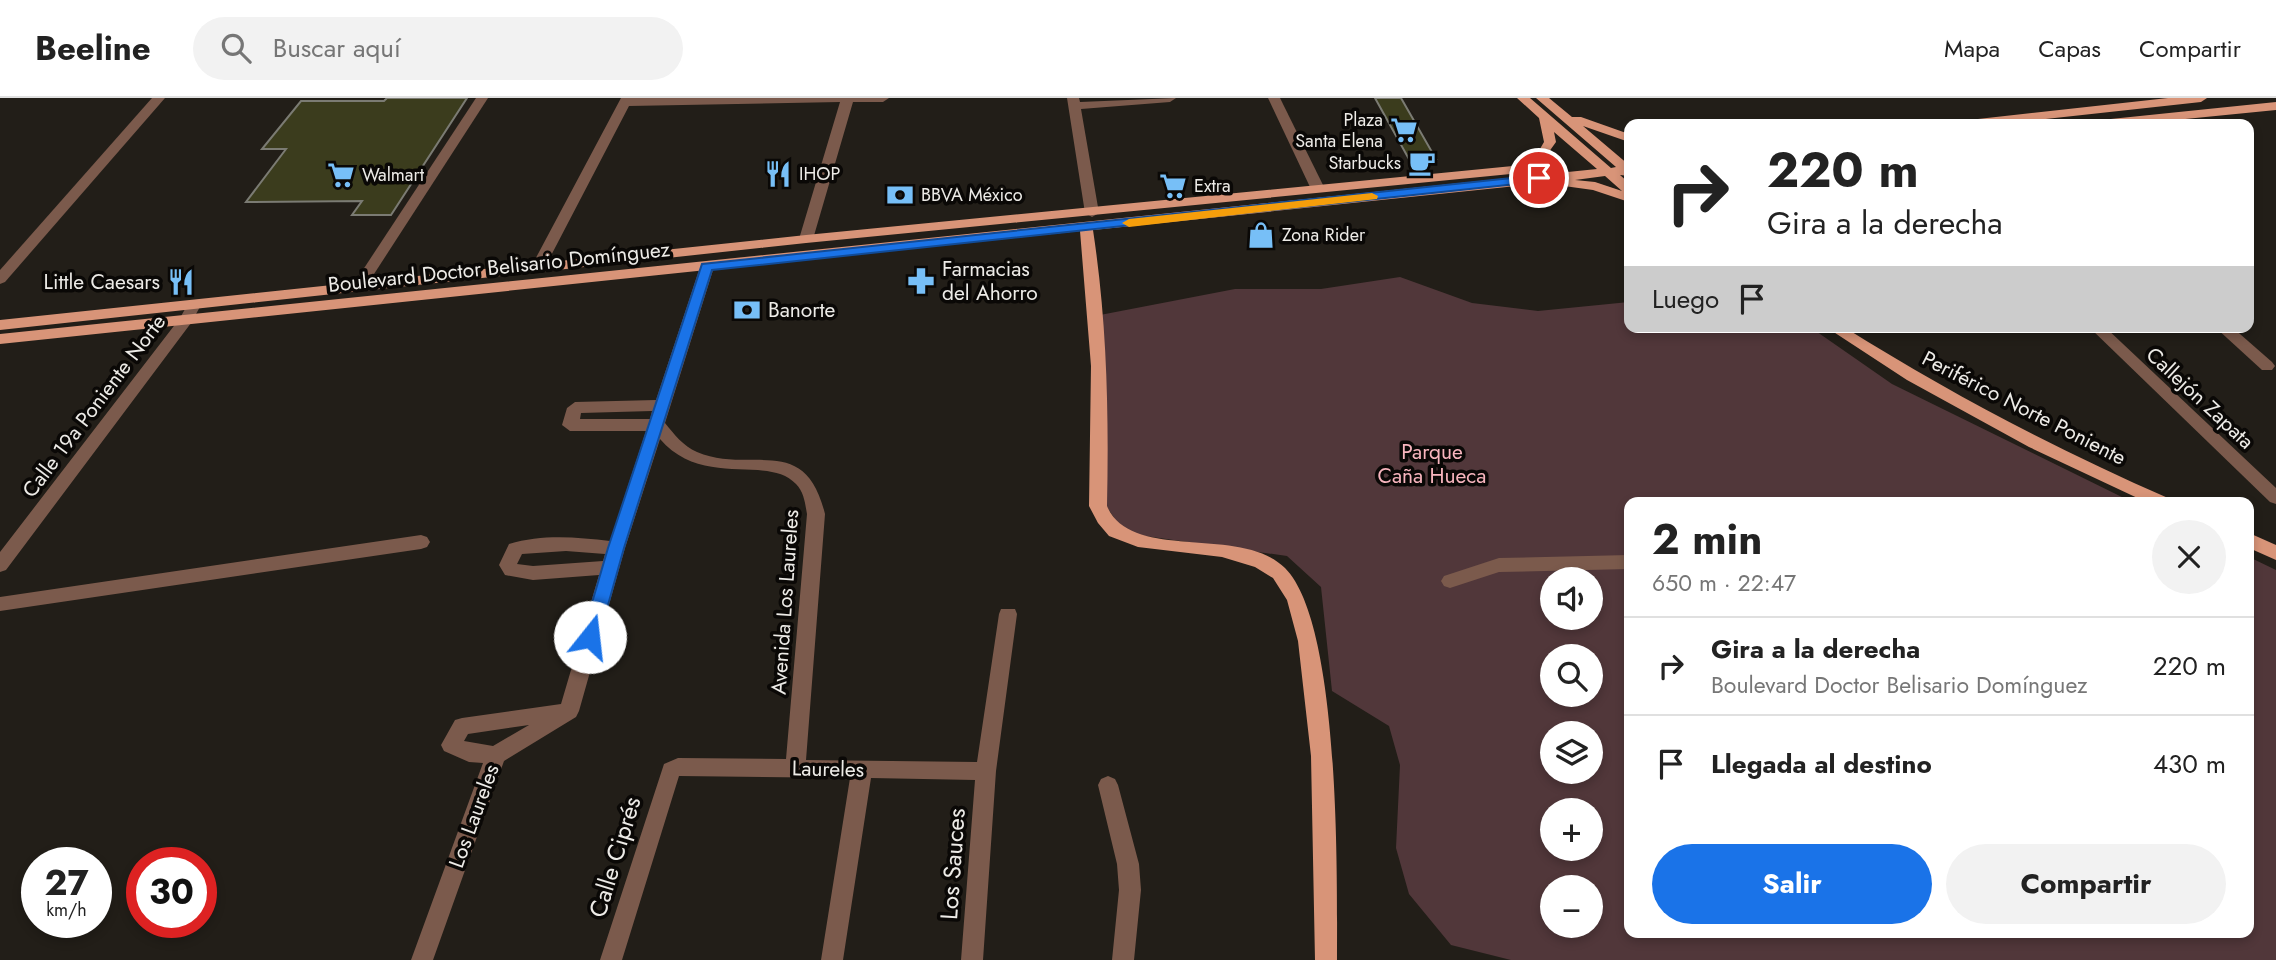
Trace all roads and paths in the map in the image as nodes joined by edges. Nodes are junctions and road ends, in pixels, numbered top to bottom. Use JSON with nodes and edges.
{"nodes":[{"id":1,"x":159,"y":98,"type":"edge"},
{"id":2,"x":482,"y":98,"type":"edge"},
{"id":3,"x":883,"y":98,"type":"edge"},
{"id":4,"x":1170,"y":98,"type":"edge"},
{"id":5,"x":1274,"y":98,"type":"edge"},
{"id":6,"x":1523,"y":98,"type":"edge"},
{"id":7,"x":1542,"y":98,"type":"edge"},
{"id":8,"x":2201,"y":98,"type":"edge"},
{"id":9,"x":848,"y":99,"type":"edge"},
{"id":10,"x":626,"y":100,"type":"edge"},
{"id":11,"x":2146,"y":100,"type":"edge"},
{"id":12,"x":1074,"y":102,"type":"edge"},
{"id":13,"x":2276,"y":106,"type":"edge"},
{"id":14,"x":1549,"y":113,"type":"junction"},
{"id":15,"x":2006,"y":119,"type":"edge"},
{"id":16,"x":2150,"y":119,"type":"edge"},
{"id":17,"x":1624,"y":137,"type":"edge"},
{"id":18,"x":1619,"y":167,"type":"edge"},
{"id":19,"x":1527,"y":168,"type":"junction"},
{"id":20,"x":1516,"y":181,"type":"junction"},
{"id":21,"x":1317,"y":187,"type":"junction"},
{"id":22,"x":1624,"y":196,"type":"edge"},
{"id":23,"x":1089,"y":220,"type":"junction"},
{"id":24,"x":806,"y":239,"type":"junction"},
{"id":25,"x":707,"y":267,"type":"junction"},
{"id":26,"x":537,"y":269,"type":"junction"},
{"id":27,"x":0,"y":279,"type":"edge"},
{"id":28,"x":358,"y":288,"type":"junction"},
{"id":29,"x":190,"y":313,"type":"junction"},
{"id":30,"x":0,"y":325,"type":"edge"},
{"id":31,"x":1825,"y":333,"type":"edge"},
{"id":32,"x":1842,"y":333,"type":"edge"},
{"id":33,"x":2102,"y":333,"type":"edge"},
{"id":34,"x":2229,"y":333,"type":"edge"},
{"id":35,"x":0,"y":339,"type":"edge"},
{"id":36,"x":2267,"y":366,"type":"dead end"},
{"id":37,"x":664,"y":405,"type":"junction"},
{"id":38,"x":657,"y":425,"type":"junction"},
{"id":39,"x":2133,"y":497,"type":"edge"},
{"id":40,"x":2152,"y":497,"type":"edge"},
{"id":41,"x":2276,"y":498,"type":"edge"},
{"id":42,"x":421,"y":542,"type":"dead end"},
{"id":43,"x":2254,"y":542,"type":"edge"},
{"id":44,"x":616,"y":548,"type":"junction"},
{"id":45,"x":2254,"y":553,"type":"edge"},
{"id":46,"x":2276,"y":553,"type":"edge"},
{"id":47,"x":1624,"y":562,"type":"edge"},
{"id":48,"x":2276,"y":563,"type":"edge"},
{"id":49,"x":0,"y":565,"type":"edge"},
{"id":50,"x":611,"y":567,"type":"junction"},
{"id":51,"x":1450,"y":581,"type":"dead end"},
{"id":52,"x":0,"y":604,"type":"edge"},
{"id":53,"x":1008,"y":614,"type":"dead end"},
{"id":54,"x":569,"y":711,"type":"junction"},
{"id":55,"x":496,"y":755,"type":"junction"},
{"id":56,"x":794,"y":769,"type":"junction"},
{"id":57,"x":862,"y":769,"type":"junction"},
{"id":58,"x":671,"y":770,"type":"joint"},
{"id":59,"x":986,"y":771,"type":"junction"},
{"id":60,"x":1108,"y":785,"type":"dead end"},
{"id":61,"x":422,"y":960,"type":"edge"},
{"id":62,"x":611,"y":960,"type":"edge"},
{"id":63,"x":832,"y":960,"type":"edge"},
{"id":64,"x":972,"y":960,"type":"edge"},
{"id":65,"x":1123,"y":960,"type":"edge"},
{"id":66,"x":1326,"y":960,"type":"edge"}],
"edges":[{"from":1,"to":27,"type":"street"},
{"from":2,"to":28,"type":"street"},
{"from":3,"to":9,"type":"street"},
{"from":4,"to":12,"type":"street"},
{"from":5,"to":21,"type":"street"},
{"from":6,"to":14,"type":"main road"},
{"from":7,"to":14,"type":"main road"},
{"from":8,"to":11,"type":"main road"},
{"from":9,"to":10,"type":"street"},
{"from":9,"to":24,"type":"street"},
{"from":10,"to":26,"type":"street"},
{"from":11,"to":15,"type":"main road"},
{"from":12,"to":23,"type":"street"},
{"from":13,"to":16,"type":"main road"},
{"from":14,"to":17,"type":"main road"},
{"from":14,"to":18,"type":"main road"},
{"from":14,"to":18,"type":"main road"},
{"from":14,"to":19,"type":"main road"},
{"from":18,"to":19,"type":"main road","name":"Boulevard Doctor Belisario Domínguez"},
{"from":18,"to":20,"type":"main road","name":"Boulevard Doctor Belisario Domínguez"},
{"from":19,"to":21,"type":"main road","name":"Boulevard Doctor Belisario Domínguez"},
{"from":20,"to":22,"type":"main road"},
{"from":20,"to":23,"type":"main road","name":"Boulevard Doctor Belisario Domínguez"},
{"from":21,"to":23,"type":"main road","name":"Boulevard Doctor Belisario Domínguez"},
{"from":23,"to":24,"type":"main road","name":"Boulevard Doctor Belisario Domínguez"},
{"from":23,"to":25,"type":"main road","name":"Boulevard Doctor Belisario Domínguez"},
{"from":23,"to":66,"type":"main road"},
{"from":24,"to":26,"type":"main road","name":"Boulevard Doctor Belisario Domínguez"},
{"from":25,"to":29,"type":"main road","name":"Boulevard Doctor Belisario Domínguez"},
{"from":25,"to":37,"type":"street"},
{"from":26,"to":28,"type":"main road","name":"Boulevard Doctor Belisario Domínguez"},
{"from":28,"to":29,"type":"main road","name":"Boulevard Doctor Belisario Domínguez"},
{"from":29,"to":30,"type":"main road","name":"Boulevard Doctor Belisario Domínguez"},
{"from":29,"to":35,"type":"main road","name":"Boulevard Doctor Belisario Domínguez"},
{"from":29,"to":49,"type":"street","name":"Calle 19a Poniente Norte"},
{"from":31,"to":39,"type":"main road","name":"Periférico Norte Poniente"},
{"from":32,"to":40,"type":"main road","name":"Periférico Norte Poniente"},
{"from":33,"to":41,"type":"street","name":"Callejón Zapata"},
{"from":34,"to":36,"type":"street"},
{"from":37,"to":38,"type":"street"},
{"from":37,"to":38,"type":"street"},
{"from":38,"to":44,"type":"street"},
{"from":38,"to":56,"type":"street","name":"Avenida Los Laureles"},
{"from":42,"to":52,"type":"street"},
{"from":43,"to":46,"type":"main road"},
{"from":44,"to":50,"type":"street"},
{"from":44,"to":50,"type":"street"},
{"from":45,"to":48,"type":"main road"},
{"from":47,"to":51,"type":"street"},
{"from":50,"to":54,"type":"street"},
{"from":53,"to":59,"type":"street","name":"Los Sauces"},
{"from":54,"to":55,"type":"street","name":"Los Laureles"},
{"from":54,"to":55,"type":"street"},
{"from":55,"to":61,"type":"street","name":"Los Laureles"},
{"from":56,"to":57,"type":"street","name":"Laureles"},
{"from":56,"to":58,"type":"street","name":"Laureles"},
{"from":57,"to":59,"type":"street","name":"Laureles"},
{"from":57,"to":63,"type":"street"},
{"from":58,"to":62,"type":"street","name":"Calle Ciprés"},
{"from":59,"to":64,"type":"street","name":"Los Sauces"},
{"from":60,"to":65,"type":"street"}]}
